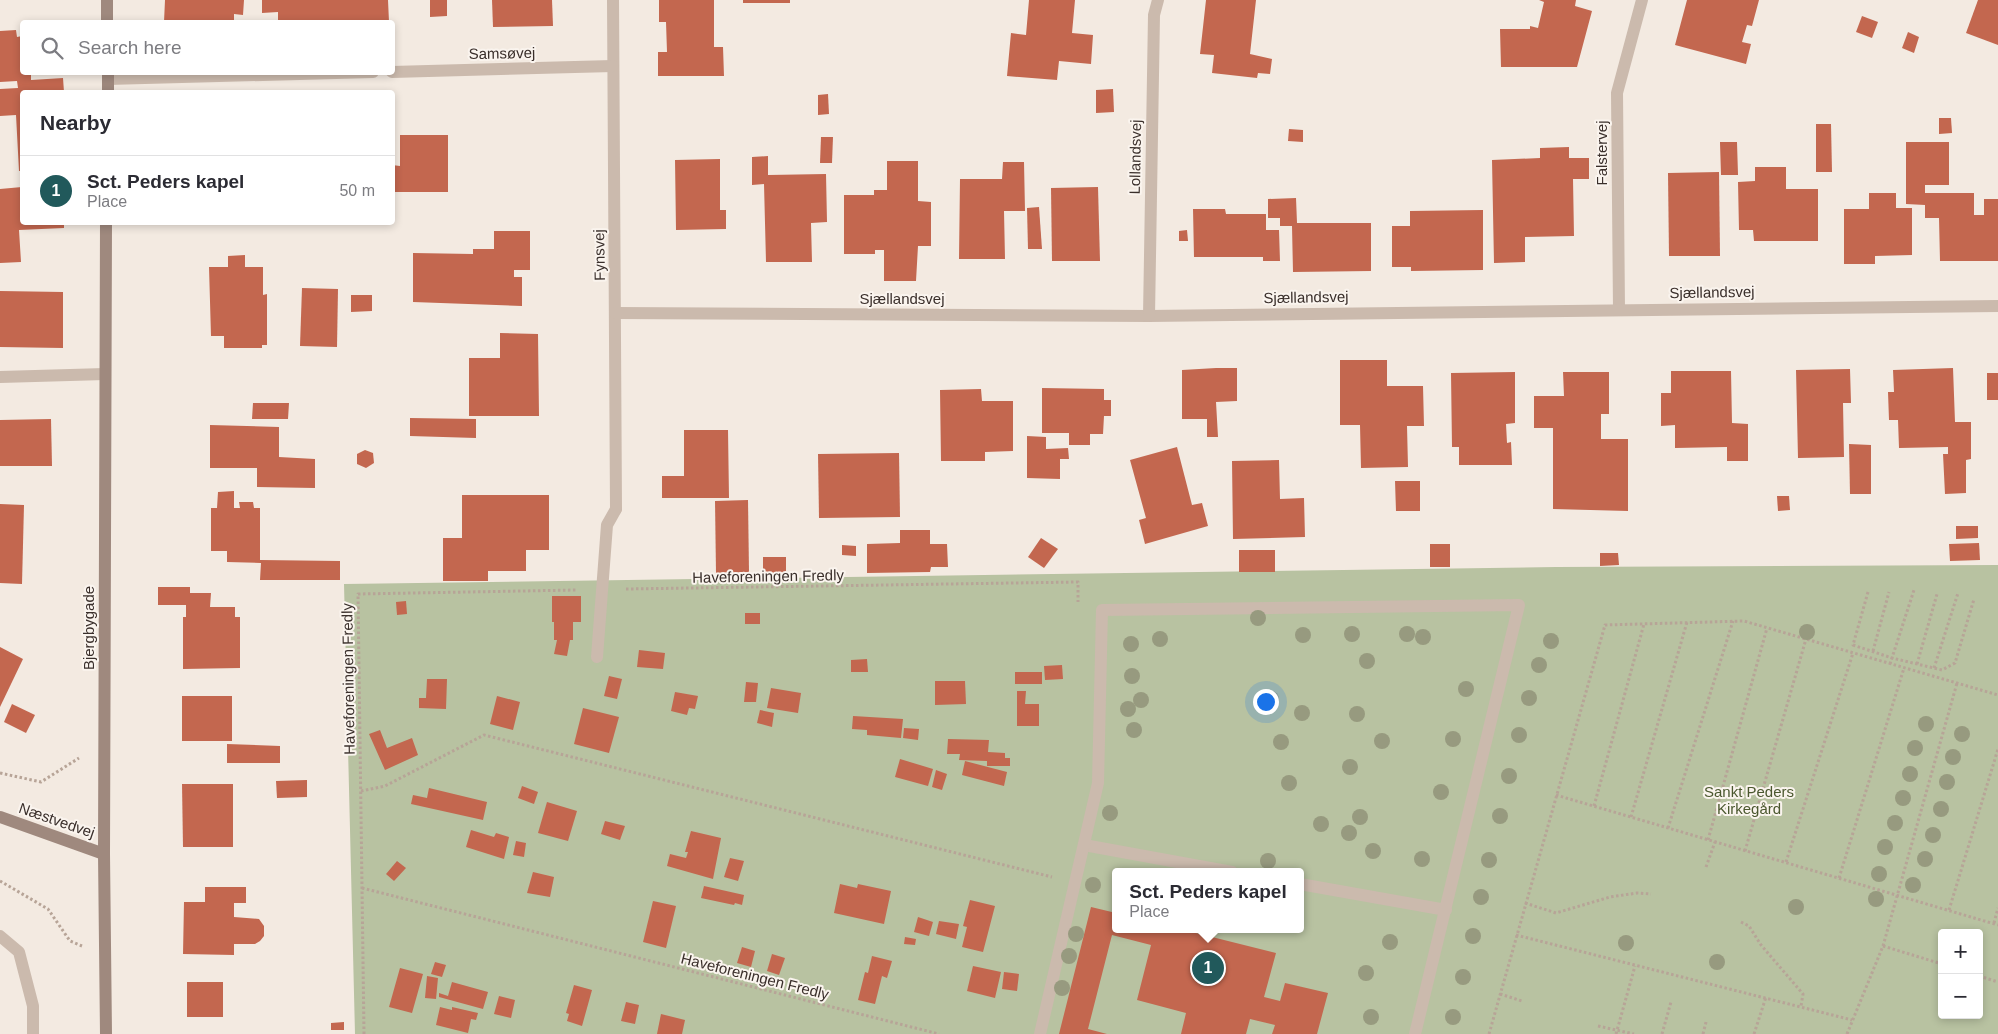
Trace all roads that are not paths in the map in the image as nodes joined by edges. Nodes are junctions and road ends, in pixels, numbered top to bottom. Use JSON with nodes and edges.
{"nodes":[{"id":1,"x":107,"y":0,"type":"edge"},
{"id":2,"x":613,"y":0,"type":"edge"},
{"id":3,"x":1158,"y":0,"type":"edge"},
{"id":4,"x":1642,"y":0,"type":"edge"},
{"id":5,"x":107,"y":20,"type":"edge"},
{"id":6,"x":613,"y":66,"type":"junction"},
{"id":7,"x":395,"y":72,"type":"edge"},
{"id":8,"x":174,"y":75,"type":"edge"},
{"id":9,"x":108,"y":76,"type":"edge"},
{"id":10,"x":108,"y":90,"type":"edge"},
{"id":11,"x":106,"y":225,"type":"edge"},
{"id":12,"x":1998,"y":306,"type":"edge"},
{"id":13,"x":1619,"y":309,"type":"junction"},
{"id":14,"x":615,"y":313,"type":"junction"},
{"id":15,"x":1149,"y":316,"type":"junction"},
{"id":16,"x":105,"y":374,"type":"junction"},
{"id":17,"x":0,"y":377,"type":"edge"},
{"id":18,"x":597,"y":657,"type":"dead end"},
{"id":19,"x":0,"y":818,"type":"edge"},
{"id":20,"x":1084,"y":845,"type":"junction"},
{"id":21,"x":104,"y":854,"type":"junction"},
{"id":22,"x":1210,"y":868,"type":"edge"},
{"id":23,"x":1304,"y":885,"type":"edge"},
{"id":24,"x":1446,"y":910,"type":"junction"},
{"id":25,"x":0,"y":936,"type":"edge"},
{"id":26,"x":33,"y":1034,"type":"edge"},
{"id":27,"x":106,"y":1034,"type":"edge"},
{"id":28,"x":1040,"y":1034,"type":"edge"},
{"id":29,"x":1416,"y":1034,"type":"edge"}],
"edges":[{"from":1,"to":5,"type":"street"},
{"from":2,"to":6,"type":"street","name":"Fynsvej"},
{"from":3,"to":15,"type":"street","name":"Lollandsvej"},
{"from":4,"to":13,"type":"street","name":"Falstervej"},
{"from":6,"to":7,"type":"street","name":"Samsøvej"},
{"from":6,"to":14,"type":"street","name":"Fynsvej"},
{"from":8,"to":9,"type":"street"},
{"from":9,"to":10,"type":"street"},
{"from":11,"to":16,"type":"street","name":"Bjergbygade"},
{"from":12,"to":13,"type":"street","name":"Sjællandsvej"},
{"from":13,"to":15,"type":"street","name":"Sjællandsvej"},
{"from":14,"to":15,"type":"street","name":"Sjællandsvej"},
{"from":14,"to":18,"type":"street","name":"Fynsvej"},
{"from":16,"to":17,"type":"street"},
{"from":16,"to":21,"type":"street","name":"Bjergbygade"},
{"from":19,"to":21,"type":"street","name":"Næstvedvej"},
{"from":20,"to":22,"type":"street"},
{"from":20,"to":24,"type":"street"},
{"from":20,"to":28,"type":"street"},
{"from":21,"to":27,"type":"street","name":"Bjergbygade"},
{"from":23,"to":24,"type":"street"},
{"from":24,"to":29,"type":"street"},
{"from":25,"to":26,"type":"street"}]}
